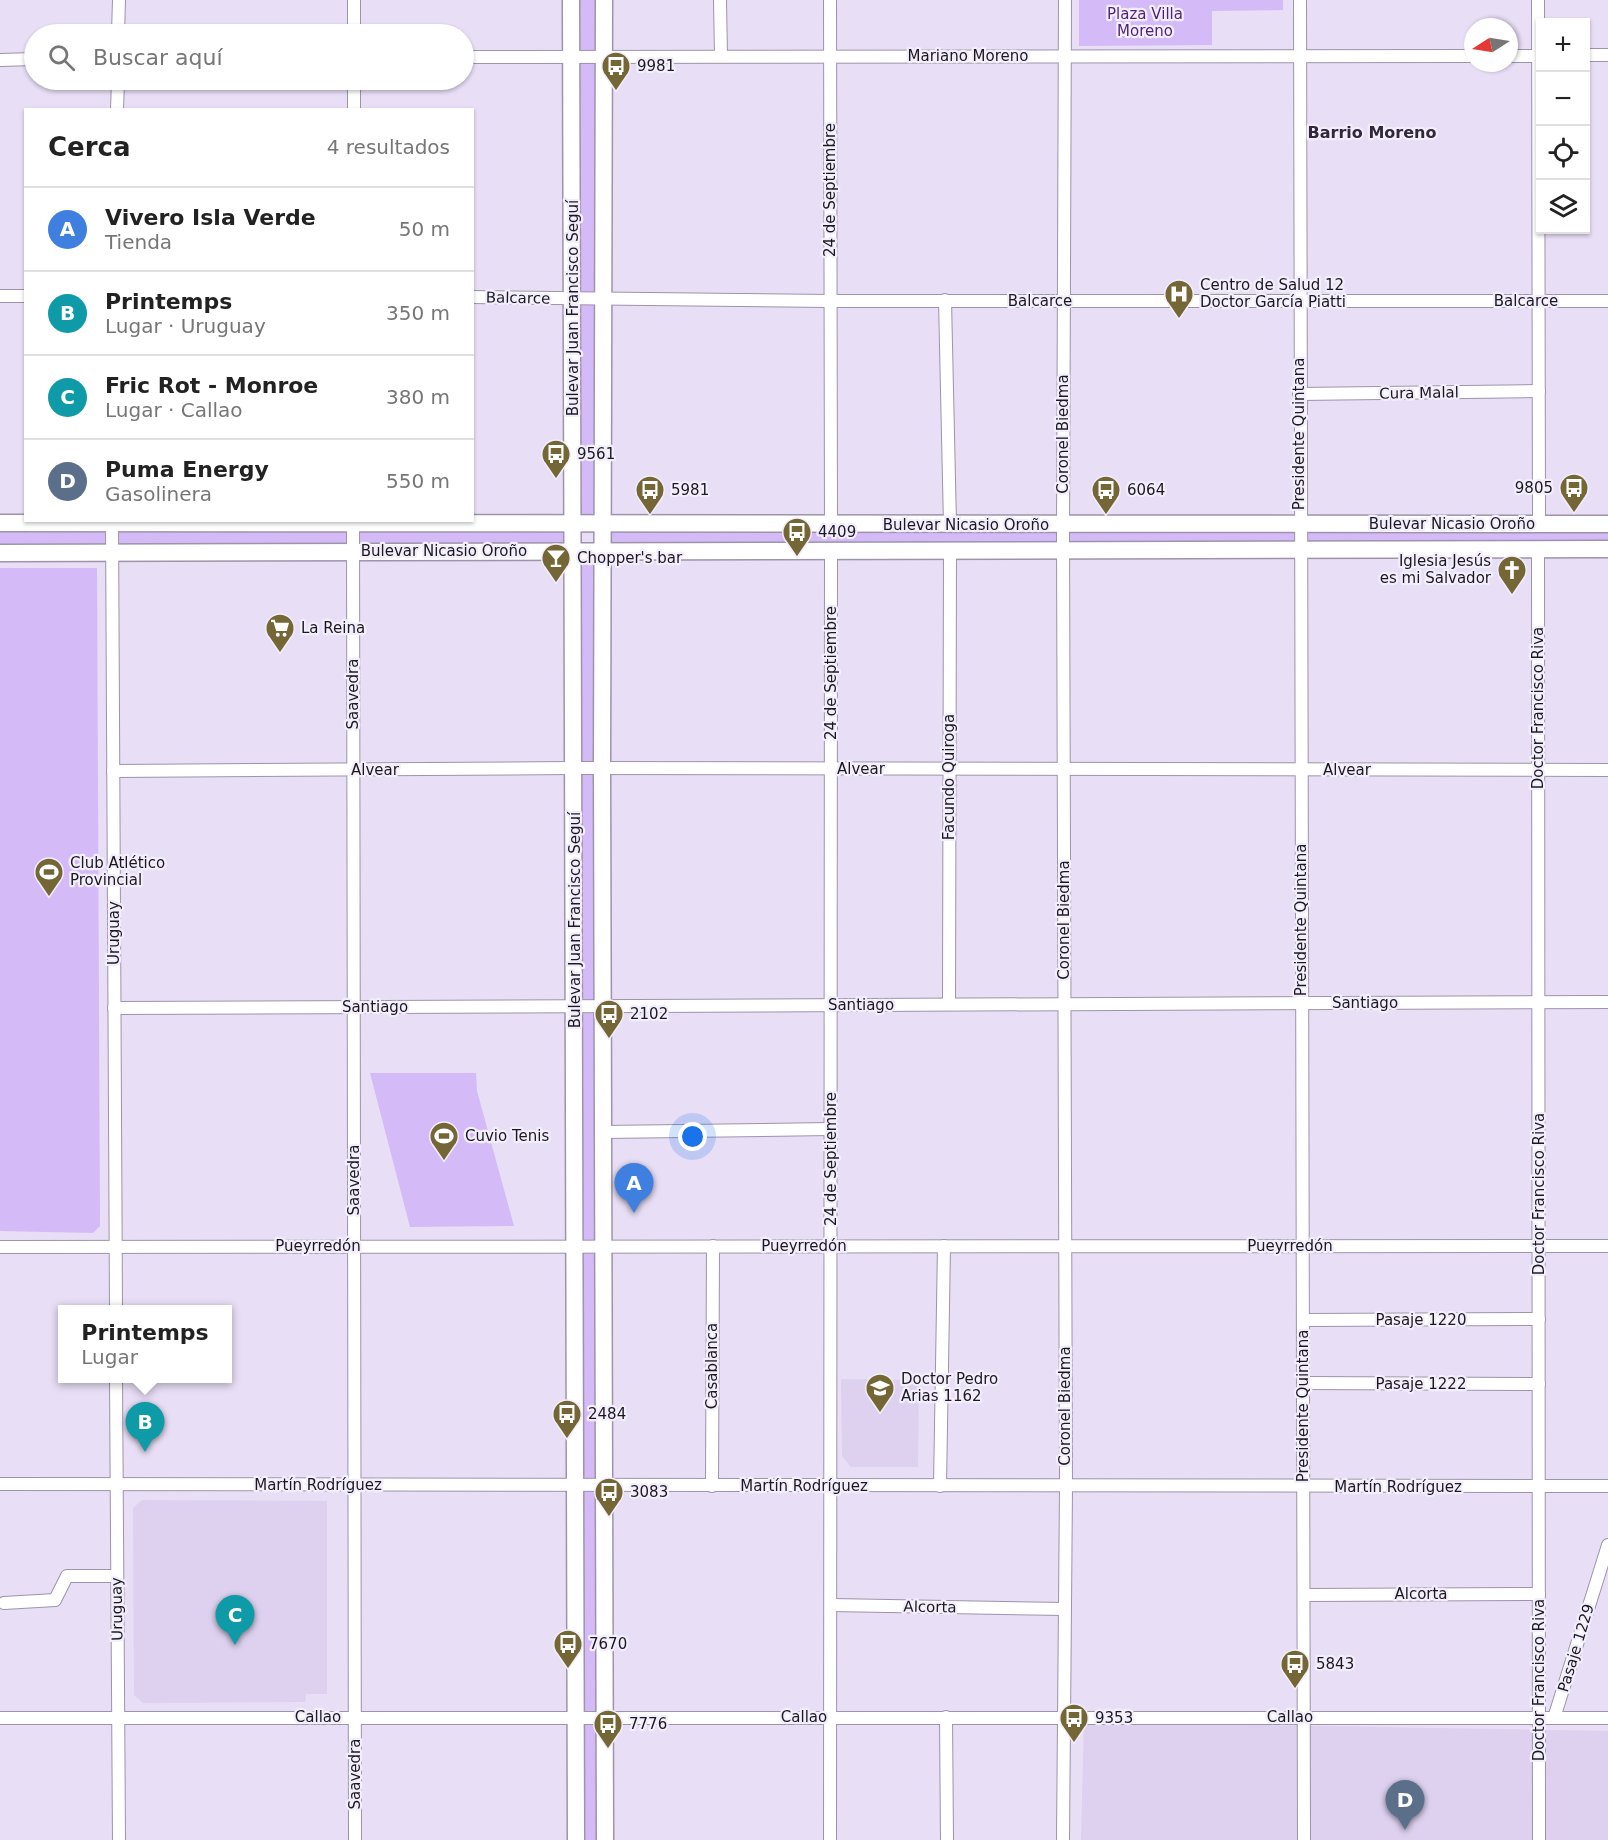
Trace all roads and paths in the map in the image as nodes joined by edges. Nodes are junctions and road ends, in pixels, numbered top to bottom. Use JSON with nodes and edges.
{"nodes":[{"id":1,"x":118,"y":0,"type":"edge"},
{"id":2,"x":354,"y":0,"type":"edge"},
{"id":3,"x":571,"y":0,"type":"edge"},
{"id":4,"x":604,"y":0,"type":"edge"},
{"id":5,"x":720,"y":0,"type":"edge"},
{"id":6,"x":830,"y":0,"type":"edge"},
{"id":7,"x":1065,"y":0,"type":"edge"},
{"id":8,"x":1300,"y":0,"type":"edge"},
{"id":9,"x":1538,"y":0,"type":"edge"},
{"id":10,"x":1538,"y":18,"type":"edge"},
{"id":11,"x":118,"y":24,"type":"edge"},
{"id":12,"x":354,"y":24,"type":"edge"},
{"id":13,"x":1299,"y":55,"type":"junction"},
{"id":14,"x":1590,"y":55,"type":"edge"},
{"id":15,"x":1608,"y":55,"type":"edge"},
{"id":16,"x":572,"y":56,"type":"junction"},
{"id":17,"x":604,"y":56,"type":"junction"},
{"id":18,"x":721,"y":56,"type":"junction"},
{"id":19,"x":830,"y":56,"type":"junction"},
{"id":20,"x":1065,"y":56,"type":"junction"},
{"id":21,"x":1464,"y":56,"type":"edge"},
{"id":22,"x":1518,"y":56,"type":"edge"},
{"id":23,"x":1536,"y":56,"type":"edge"},
{"id":24,"x":474,"y":57,"type":"edge"},
{"id":25,"x":0,"y":60,"type":"edge"},
{"id":26,"x":24,"y":60,"type":"edge"},
{"id":27,"x":1539,"y":72,"type":"edge"},
{"id":28,"x":118,"y":90,"type":"edge"},
{"id":29,"x":354,"y":90,"type":"edge"},
{"id":30,"x":117,"y":108,"type":"edge"},
{"id":31,"x":354,"y":108,"type":"edge"},
{"id":32,"x":0,"y":296,"type":"edge"},
{"id":33,"x":24,"y":296,"type":"edge"},
{"id":34,"x":474,"y":297,"type":"edge"},
{"id":35,"x":573,"y":298,"type":"junction"},
{"id":36,"x":604,"y":299,"type":"junction"},
{"id":37,"x":945,"y":300,"type":"junction"},
{"id":38,"x":1064,"y":301,"type":"junction"},
{"id":39,"x":1299,"y":301,"type":"junction"},
{"id":40,"x":1538,"y":301,"type":"junction"},
{"id":41,"x":830,"y":302,"type":"junction"},
{"id":42,"x":1608,"y":302,"type":"edge"},
{"id":43,"x":1539,"y":391,"type":"junction"},
{"id":44,"x":1299,"y":394,"type":"junction"},
{"id":45,"x":56,"y":522,"type":"edge"},
{"id":46,"x":112,"y":522,"type":"edge"},
{"id":47,"x":232,"y":522,"type":"edge"},
{"id":48,"x":0,"y":523,"type":"edge"},
{"id":49,"x":353,"y":523,"type":"edge"},
{"id":50,"x":1300,"y":524,"type":"junction"},
{"id":51,"x":1539,"y":524,"type":"junction"},
{"id":52,"x":1608,"y":524,"type":"edge"},
{"id":53,"x":573,"y":525,"type":"junction"},
{"id":54,"x":603,"y":525,"type":"junction"},
{"id":55,"x":831,"y":525,"type":"junction"},
{"id":56,"x":950,"y":525,"type":"junction"},
{"id":57,"x":1063,"y":525,"type":"junction"},
{"id":58,"x":1300,"y":549,"type":"junction"},
{"id":59,"x":1538,"y":549,"type":"junction"},
{"id":60,"x":1608,"y":549,"type":"edge"},
{"id":61,"x":603,"y":550,"type":"junction"},
{"id":62,"x":831,"y":550,"type":"junction"},
{"id":63,"x":950,"y":550,"type":"junction"},
{"id":64,"x":1064,"y":550,"type":"junction"},
{"id":65,"x":353,"y":551,"type":"junction"},
{"id":66,"x":574,"y":551,"type":"junction"},
{"id":67,"x":112,"y":552,"type":"junction"},
{"id":68,"x":0,"y":553,"type":"edge"},
{"id":69,"x":574,"y":768,"type":"junction"},
{"id":70,"x":602,"y":769,"type":"junction"},
{"id":71,"x":831,"y":769,"type":"junction"},
{"id":72,"x":948,"y":769,"type":"junction"},
{"id":73,"x":1064,"y":769,"type":"junction"},
{"id":74,"x":353,"y":770,"type":"junction"},
{"id":75,"x":1300,"y":770,"type":"junction"},
{"id":76,"x":1538,"y":770,"type":"junction"},
{"id":77,"x":1608,"y":770,"type":"edge"},
{"id":78,"x":114,"y":771,"type":"junction"},
{"id":79,"x":1538,"y":1002,"type":"junction"},
{"id":80,"x":1608,"y":1002,"type":"edge"},
{"id":81,"x":1301,"y":1003,"type":"junction"},
{"id":82,"x":949,"y":1004,"type":"junction"},
{"id":83,"x":1064,"y":1004,"type":"junction"},
{"id":84,"x":830,"y":1005,"type":"junction"},
{"id":85,"x":575,"y":1006,"type":"junction"},
{"id":86,"x":602,"y":1006,"type":"junction"},
{"id":87,"x":354,"y":1007,"type":"junction"},
{"id":88,"x":114,"y":1008,"type":"junction"},
{"id":89,"x":831,"y":1129,"type":"junction"},
{"id":90,"x":603,"y":1132,"type":"junction"},
{"id":91,"x":0,"y":1246,"type":"edge"},
{"id":92,"x":116,"y":1246,"type":"junction"},
{"id":93,"x":354,"y":1246,"type":"junction"},
{"id":94,"x":575,"y":1246,"type":"junction"},
{"id":95,"x":604,"y":1246,"type":"junction"},
{"id":96,"x":713,"y":1246,"type":"junction"},
{"id":97,"x":831,"y":1246,"type":"junction"},
{"id":98,"x":944,"y":1246,"type":"junction"},
{"id":99,"x":1065,"y":1246,"type":"junction"},
{"id":100,"x":1302,"y":1246,"type":"junction"},
{"id":101,"x":1539,"y":1246,"type":"junction"},
{"id":102,"x":1608,"y":1246,"type":"edge"},
{"id":103,"x":116,"y":1305,"type":"edge"},
{"id":104,"x":1539,"y":1319,"type":"junction"},
{"id":105,"x":1303,"y":1320,"type":"junction"},
{"id":106,"x":116,"y":1383,"type":"edge"},
{"id":107,"x":1303,"y":1383,"type":"junction"},
{"id":108,"x":1539,"y":1384,"type":"junction"},
{"id":109,"x":0,"y":1484,"type":"edge"},
{"id":110,"x":117,"y":1484,"type":"junction"},
{"id":111,"x":355,"y":1485,"type":"junction"},
{"id":112,"x":576,"y":1485,"type":"junction"},
{"id":113,"x":604,"y":1485,"type":"junction"},
{"id":114,"x":712,"y":1486,"type":"junction"},
{"id":115,"x":831,"y":1486,"type":"junction"},
{"id":116,"x":940,"y":1486,"type":"junction"},
{"id":117,"x":1066,"y":1486,"type":"junction"},
{"id":118,"x":1539,"y":1486,"type":"junction"},
{"id":119,"x":1608,"y":1486,"type":"edge"},
{"id":120,"x":1303,"y":1487,"type":"junction"},
{"id":121,"x":1608,"y":1545,"type":"edge"},
{"id":122,"x":117,"y":1576,"type":"junction"},
{"id":123,"x":1539,"y":1594,"type":"junction"},
{"id":124,"x":1304,"y":1595,"type":"junction"},
{"id":125,"x":4,"y":1603,"type":"dead end"},
{"id":126,"x":831,"y":1605,"type":"junction"},
{"id":127,"x":1065,"y":1609,"type":"junction"},
{"id":128,"x":946,"y":1716,"type":"junction"},
{"id":129,"x":1064,"y":1716,"type":"junction"},
{"id":130,"x":356,"y":1717,"type":"junction"},
{"id":131,"x":576,"y":1717,"type":"junction"},
{"id":132,"x":604,"y":1717,"type":"junction"},
{"id":133,"x":831,"y":1717,"type":"junction"},
{"id":134,"x":1304,"y":1717,"type":"junction"},
{"id":135,"x":0,"y":1718,"type":"edge"},
{"id":136,"x":118,"y":1718,"type":"junction"},
{"id":137,"x":1539,"y":1718,"type":"junction"},
{"id":138,"x":1554,"y":1718,"type":"junction"},
{"id":139,"x":1608,"y":1718,"type":"edge"},
{"id":140,"x":119,"y":1840,"type":"edge"},
{"id":141,"x":355,"y":1840,"type":"edge"},
{"id":142,"x":576,"y":1840,"type":"edge"},
{"id":143,"x":604,"y":1840,"type":"edge"},
{"id":144,"x":830,"y":1840,"type":"edge"},
{"id":145,"x":947,"y":1840,"type":"edge"},
{"id":146,"x":1063,"y":1840,"type":"edge"},
{"id":147,"x":1304,"y":1840,"type":"edge"},
{"id":148,"x":1539,"y":1840,"type":"edge"}],
"edges":[{"from":1,"to":11,"type":"street"},
{"from":2,"to":12,"type":"street"},
{"from":3,"to":16,"type":"main road","name":"Bulevar Juan Francisco Seguí"},
{"from":4,"to":17,"type":"main road","name":"Bulevar Juan Francisco Seguí"},
{"from":5,"to":18,"type":"street"},
{"from":6,"to":19,"type":"street","name":"24 de Septiembre"},
{"from":7,"to":20,"type":"street","name":"Coronel Biedma"},
{"from":8,"to":13,"type":"street","name":"Presidente Quintana"},
{"from":9,"to":10,"type":"street"},
{"from":13,"to":20,"type":"street","name":"Mariano Moreno"},
{"from":13,"to":21,"type":"street","name":"Mariano Moreno"},
{"from":13,"to":39,"type":"street","name":"Presidente Quintana"},
{"from":14,"to":15,"type":"street"},
{"from":16,"to":17,"type":"street","name":"Mariano Moreno"},
{"from":16,"to":24,"type":"street","name":"Mariano Moreno"},
{"from":16,"to":35,"type":"main road","name":"Bulevar Juan Francisco Seguí"},
{"from":17,"to":18,"type":"street","name":"Mariano Moreno"},
{"from":17,"to":36,"type":"main road","name":"Bulevar Juan Francisco Seguí"},
{"from":18,"to":19,"type":"street","name":"Mariano Moreno"},
{"from":19,"to":20,"type":"street","name":"Mariano Moreno"},
{"from":19,"to":41,"type":"street","name":"24 de Septiembre"},
{"from":20,"to":38,"type":"street","name":"Coronel Biedma"},
{"from":22,"to":23,"type":"street"},
{"from":25,"to":26,"type":"street"},
{"from":27,"to":40,"type":"street"},
{"from":28,"to":30,"type":"street"},
{"from":29,"to":31,"type":"street"},
{"from":32,"to":33,"type":"street"},
{"from":34,"to":35,"type":"street","name":"Balcarce"},
{"from":35,"to":36,"type":"street","name":"Balcarce"},
{"from":35,"to":53,"type":"main road","name":"Bulevar Juan Francisco Seguí"},
{"from":36,"to":41,"type":"street","name":"Balcarce"},
{"from":36,"to":54,"type":"main road","name":"Bulevar Juan Francisco Seguí"},
{"from":37,"to":38,"type":"street","name":"Balcarce"},
{"from":37,"to":41,"type":"street","name":"Balcarce"},
{"from":37,"to":56,"type":"street"},
{"from":38,"to":39,"type":"street","name":"Balcarce"},
{"from":38,"to":57,"type":"street","name":"Coronel Biedma"},
{"from":39,"to":40,"type":"street","name":"Balcarce"},
{"from":39,"to":44,"type":"street","name":"Presidente Quintana"},
{"from":40,"to":42,"type":"street","name":"Balcarce"},
{"from":40,"to":43,"type":"street"},
{"from":41,"to":55,"type":"street","name":"24 de Septiembre"},
{"from":43,"to":44,"type":"street","name":"Cura Malal"},
{"from":43,"to":51,"type":"street"},
{"from":44,"to":50,"type":"street","name":"Presidente Quintana"},
{"from":45,"to":48,"type":"main road","name":"Bulevar Nicasio Oroño"},
{"from":46,"to":67,"type":"street","name":"Uruguay"},
{"from":47,"to":49,"type":"main road","name":"Bulevar Nicasio Oroño"},
{"from":49,"to":53,"type":"main road","name":"Bulevar Nicasio Oroño"},
{"from":49,"to":65,"type":"street","name":"Saavedra"},
{"from":50,"to":51,"type":"main road","name":"Bulevar Nicasio Oroño"},
{"from":50,"to":57,"type":"main road","name":"Bulevar Nicasio Oroño"},
{"from":50,"to":58,"type":"street","name":"Presidente Quintana"},
{"from":51,"to":52,"type":"main road","name":"Bulevar Nicasio Oroño"},
{"from":53,"to":54,"type":"main road","name":"Bulevar Nicasio Oroño"},
{"from":53,"to":66,"type":"main road","name":"Bulevar Juan Francisco Seguí"},
{"from":54,"to":55,"type":"main road","name":"Bulevar Nicasio Oroño"},
{"from":54,"to":61,"type":"main road","name":"Bulevar Juan Francisco Seguí"},
{"from":55,"to":56,"type":"main road","name":"Bulevar Nicasio Oroño"},
{"from":56,"to":57,"type":"main road","name":"Bulevar Nicasio Oroño"},
{"from":57,"to":64,"type":"street","name":"Coronel Biedma"},
{"from":58,"to":59,"type":"main road","name":"Bulevar Nicasio Oroño"},
{"from":58,"to":64,"type":"main road","name":"Bulevar Nicasio Oroño"},
{"from":58,"to":75,"type":"street","name":"Presidente Quintana"},
{"from":59,"to":60,"type":"main road","name":"Bulevar Nicasio Oroño"},
{"from":59,"to":76,"type":"street","name":"Doctor Francisco Riva"},
{"from":61,"to":62,"type":"main road","name":"Bulevar Nicasio Oroño"},
{"from":61,"to":66,"type":"main road","name":"Bulevar Nicasio Oroño"},
{"from":61,"to":70,"type":"main road","name":"Bulevar Juan Francisco Seguí"},
{"from":62,"to":63,"type":"main road","name":"Bulevar Nicasio Oroño"},
{"from":62,"to":71,"type":"street","name":"24 de Septiembre"},
{"from":63,"to":64,"type":"main road","name":"Bulevar Nicasio Oroño"},
{"from":63,"to":72,"type":"street","name":"Facundo Quiroga"},
{"from":64,"to":73,"type":"street","name":"Coronel Biedma"},
{"from":65,"to":66,"type":"main road","name":"Bulevar Nicasio Oroño"},
{"from":65,"to":67,"type":"main road","name":"Bulevar Nicasio Oroño"},
{"from":65,"to":74,"type":"street","name":"Saavedra"},
{"from":66,"to":69,"type":"main road","name":"Bulevar Juan Francisco Seguí"},
{"from":67,"to":68,"type":"main road","name":"Bulevar Nicasio Oroño"},
{"from":67,"to":78,"type":"street","name":"Uruguay"},
{"from":69,"to":70,"type":"street","name":"Alvear"},
{"from":69,"to":74,"type":"street","name":"Alvear"},
{"from":69,"to":85,"type":"main road","name":"Bulevar Juan Francisco Seguí"},
{"from":70,"to":71,"type":"street","name":"Alvear"},
{"from":70,"to":86,"type":"main road","name":"Bulevar Juan Francisco Seguí"},
{"from":71,"to":72,"type":"street","name":"Alvear"},
{"from":71,"to":84,"type":"street","name":"24 de Septiembre"},
{"from":72,"to":73,"type":"street","name":"Alvear"},
{"from":72,"to":82,"type":"street","name":"Facundo Quiroga"},
{"from":73,"to":75,"type":"street","name":"Alvear"},
{"from":73,"to":83,"type":"street","name":"Coronel Biedma"},
{"from":74,"to":78,"type":"street","name":"Alvear"},
{"from":74,"to":87,"type":"street","name":"Saavedra"},
{"from":75,"to":76,"type":"street","name":"Alvear"},
{"from":75,"to":81,"type":"street","name":"Presidente Quintana"},
{"from":76,"to":77,"type":"street","name":"Alvear"},
{"from":76,"to":79,"type":"street","name":"Doctor Francisco Riva"},
{"from":78,"to":88,"type":"street","name":"Uruguay"},
{"from":79,"to":80,"type":"street","name":"Santiago"},
{"from":79,"to":81,"type":"street","name":"Santiago"},
{"from":79,"to":101,"type":"street","name":"Doctor Francisco Riva"},
{"from":81,"to":83,"type":"street","name":"Santiago"},
{"from":81,"to":100,"type":"street","name":"Presidente Quintana"},
{"from":82,"to":83,"type":"street","name":"Santiago"},
{"from":82,"to":84,"type":"street","name":"Santiago"},
{"from":83,"to":99,"type":"street","name":"Coronel Biedma"},
{"from":84,"to":86,"type":"street","name":"Santiago"},
{"from":84,"to":89,"type":"street","name":"24 de Septiembre"},
{"from":85,"to":86,"type":"street","name":"Santiago"},
{"from":85,"to":87,"type":"street","name":"Santiago"},
{"from":85,"to":94,"type":"main road","name":"Bulevar Juan Francisco Seguí"},
{"from":86,"to":90,"type":"main road","name":"Bulevar Juan Francisco Seguí"},
{"from":87,"to":88,"type":"street","name":"Santiago"},
{"from":87,"to":93,"type":"street","name":"Saavedra"},
{"from":88,"to":92,"type":"street","name":"Uruguay"},
{"from":89,"to":90,"type":"street"},
{"from":89,"to":97,"type":"street","name":"24 de Septiembre"},
{"from":90,"to":95,"type":"main road","name":"Bulevar Juan Francisco Seguí"},
{"from":91,"to":92,"type":"street","name":"Pueyrredón"},
{"from":92,"to":93,"type":"street","name":"Pueyrredón"},
{"from":92,"to":103,"type":"street","name":"Uruguay"},
{"from":93,"to":94,"type":"street","name":"Pueyrredón"},
{"from":93,"to":111,"type":"street","name":"Saavedra"},
{"from":94,"to":95,"type":"street","name":"Pueyrredón"},
{"from":94,"to":112,"type":"main road","name":"Bulevar Juan Francisco Seguí"},
{"from":95,"to":96,"type":"street","name":"Pueyrredón"},
{"from":95,"to":113,"type":"main road","name":"Bulevar Juan Francisco Seguí"},
{"from":96,"to":97,"type":"street","name":"Pueyrredón"},
{"from":96,"to":114,"type":"street","name":"Casablanca"},
{"from":97,"to":98,"type":"street","name":"Pueyrredón"},
{"from":97,"to":115,"type":"street","name":"24 de Septiembre"},
{"from":98,"to":99,"type":"street","name":"Pueyrredón"},
{"from":98,"to":116,"type":"street"},
{"from":99,"to":100,"type":"street","name":"Pueyrredón"},
{"from":99,"to":117,"type":"street","name":"Coronel Biedma"},
{"from":100,"to":101,"type":"street","name":"Pueyrredón"},
{"from":100,"to":105,"type":"street","name":"Presidente Quintana"},
{"from":101,"to":102,"type":"street","name":"Pueyrredón"},
{"from":101,"to":104,"type":"street","name":"Doctor Francisco Riva"},
{"from":104,"to":105,"type":"street","name":"Pasaje 1220"},
{"from":104,"to":108,"type":"street","name":"Doctor Francisco Riva"},
{"from":105,"to":107,"type":"street","name":"Presidente Quintana"},
{"from":106,"to":110,"type":"street","name":"Uruguay"},
{"from":107,"to":108,"type":"street","name":"Pasaje 1222"},
{"from":107,"to":120,"type":"street","name":"Presidente Quintana"},
{"from":108,"to":118,"type":"street","name":"Doctor Francisco Riva"},
{"from":109,"to":110,"type":"street","name":"Martín Rodríguez"},
{"from":110,"to":111,"type":"street","name":"Martín Rodríguez"},
{"from":110,"to":122,"type":"street","name":"Uruguay"},
{"from":111,"to":112,"type":"street","name":"Martín Rodríguez"},
{"from":111,"to":130,"type":"street","name":"Saavedra"},
{"from":112,"to":113,"type":"street","name":"Martín Rodríguez"},
{"from":112,"to":131,"type":"main road","name":"Bulevar Juan Francisco Seguí"},
{"from":113,"to":114,"type":"street","name":"Martín Rodríguez"},
{"from":113,"to":132,"type":"main road","name":"Bulevar Juan Francisco Seguí"},
{"from":114,"to":115,"type":"street","name":"Martín Rodríguez"},
{"from":115,"to":116,"type":"street","name":"Martín Rodríguez"},
{"from":115,"to":126,"type":"street","name":"24 de Septiembre"},
{"from":116,"to":117,"type":"street","name":"Martín Rodríguez"},
{"from":117,"to":120,"type":"street","name":"Martín Rodríguez"},
{"from":117,"to":127,"type":"street","name":"Coronel Biedma"},
{"from":118,"to":119,"type":"street","name":"Martín Rodríguez"},
{"from":118,"to":120,"type":"street","name":"Martín Rodríguez"},
{"from":118,"to":123,"type":"street","name":"Doctor Francisco Riva"},
{"from":120,"to":124,"type":"street","name":"Presidente Quintana"},
{"from":121,"to":138,"type":"street","name":"Pasaje 1229"},
{"from":122,"to":125,"type":"street"},
{"from":122,"to":136,"type":"street","name":"Uruguay"},
{"from":123,"to":124,"type":"street","name":"Alcorta"},
{"from":123,"to":137,"type":"street","name":"Doctor Francisco Riva"},
{"from":124,"to":134,"type":"street","name":"Presidente Quintana"},
{"from":126,"to":127,"type":"street","name":"Alcorta"},
{"from":126,"to":133,"type":"street","name":"24 de Septiembre"},
{"from":127,"to":129,"type":"street","name":"Coronel Biedma"},
{"from":128,"to":129,"type":"street","name":"Callao"},
{"from":128,"to":133,"type":"street","name":"Callao"},
{"from":128,"to":145,"type":"street"},
{"from":129,"to":134,"type":"street","name":"Callao"},
{"from":129,"to":146,"type":"street","name":"Coronel Biedma"},
{"from":130,"to":131,"type":"street","name":"Callao"},
{"from":130,"to":136,"type":"street","name":"Callao"},
{"from":130,"to":141,"type":"street","name":"Saavedra"},
{"from":131,"to":132,"type":"street","name":"Callao"},
{"from":131,"to":142,"type":"main road","name":"Bulevar Juan Francisco Seguí"},
{"from":132,"to":133,"type":"street","name":"Callao"},
{"from":132,"to":143,"type":"main road","name":"Bulevar Juan Francisco Seguí"},
{"from":133,"to":144,"type":"street","name":"24 de Septiembre"},
{"from":134,"to":137,"type":"street","name":"Callao"},
{"from":134,"to":147,"type":"street","name":"Presidente Quintana"},
{"from":135,"to":136,"type":"street","name":"Callao"},
{"from":136,"to":140,"type":"street","name":"Uruguay"},
{"from":137,"to":138,"type":"street","name":"Callao"},
{"from":137,"to":148,"type":"street","name":"Doctor Francisco Riva"},
{"from":138,"to":139,"type":"street","name":"Callao"}]}
